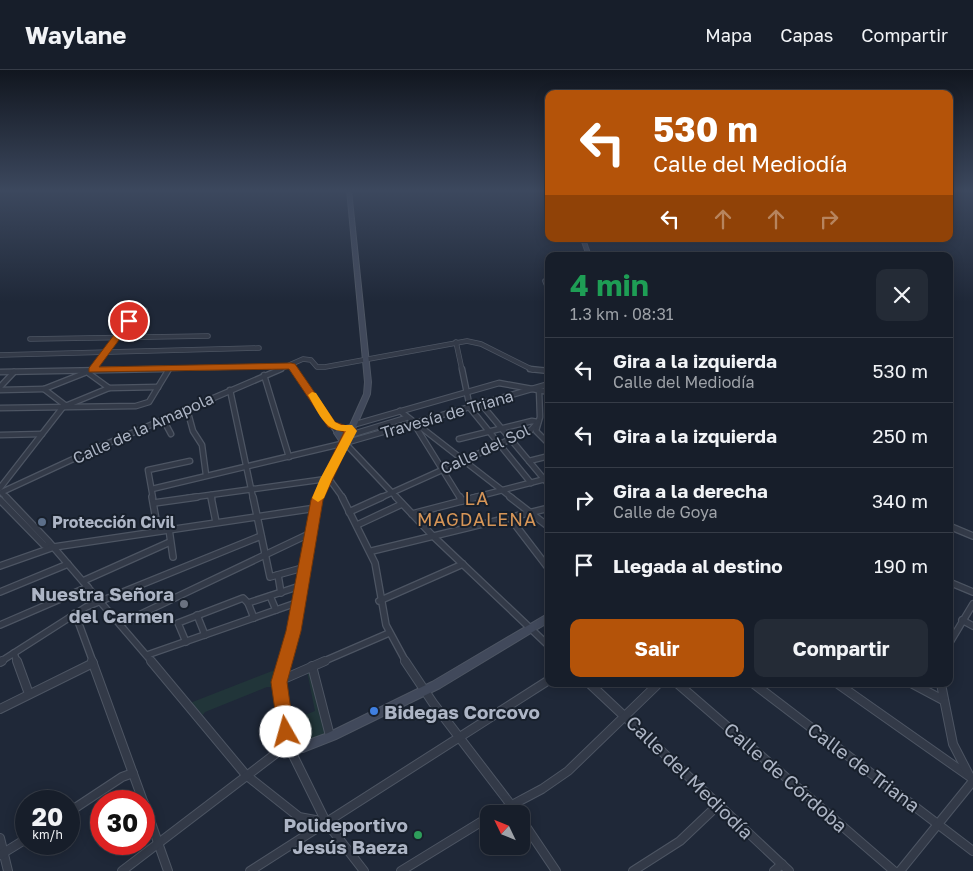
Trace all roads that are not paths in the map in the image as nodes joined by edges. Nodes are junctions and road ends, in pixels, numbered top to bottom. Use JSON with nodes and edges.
{"nodes":[{"id":1,"x":353,"y":227,"type":"edge"},
{"id":2,"x":145,"y":310,"type":"dead end"},
{"id":3,"x":208,"y":336,"type":"dead end"},
{"id":4,"x":117,"y":337,"type":"junction"},
{"id":5,"x":30,"y":339,"type":"dead end"},
{"id":6,"x":456,"y":342,"type":"junction"},
{"id":7,"x":260,"y":348,"type":"dead end"},
{"id":8,"x":104,"y":353,"type":"junction"},
{"id":9,"x":0,"y":355,"type":"edge"},
{"id":10,"x":366,"y":359,"type":"junction"},
{"id":11,"x":285,"y":366,"type":"junction"},
{"id":12,"x":170,"y":368,"type":"junction"},
{"id":13,"x":90,"y":371,"type":"junction"},
{"id":14,"x":545,"y":371,"type":"edge"},
{"id":15,"x":0,"y":372,"type":"edge"},
{"id":16,"x":14,"y":372,"type":"junction"},
{"id":17,"x":264,"y":375,"type":"junction"},
{"id":18,"x":545,"y":386,"type":"edge"},
{"id":19,"x":158,"y":387,"type":"junction"},
{"id":20,"x":0,"y":388,"type":"edge"},
{"id":21,"x":109,"y":388,"type":"junction"},
{"id":22,"x":44,"y":389,"type":"junction"},
{"id":23,"x":537,"y":389,"type":"junction"},
{"id":24,"x":230,"y":390,"type":"junction"},
{"id":25,"x":545,"y":391,"type":"edge"},
{"id":26,"x":467,"y":392,"type":"junction"},
{"id":27,"x":482,"y":405,"type":"junction"},
{"id":28,"x":64,"y":406,"type":"junction"},
{"id":29,"x":0,"y":408,"type":"edge"},
{"id":30,"x":470,"y":408,"type":"junction"},
{"id":31,"x":187,"y":409,"type":"junction"},
{"id":32,"x":400,"y":411,"type":"junction"},
{"id":33,"x":406,"y":418,"type":"junction"},
{"id":34,"x":163,"y":419,"type":"junction"},
{"id":35,"x":538,"y":422,"type":"junction"},
{"id":36,"x":414,"y":424,"type":"junction"},
{"id":37,"x":502,"y":428,"type":"junction"},
{"id":38,"x":347,"y":429,"type":"junction"},
{"id":39,"x":489,"y":431,"type":"junction"},
{"id":40,"x":42,"y":434,"type":"junction"},
{"id":41,"x":171,"y":434,"type":"dead end"},
{"id":42,"x":0,"y":435,"type":"edge"},
{"id":43,"x":459,"y":439,"type":"dead end"},
{"id":44,"x":511,"y":440,"type":"junction"},
{"id":45,"x":545,"y":440,"type":"edge"},
{"id":46,"x":345,"y":443,"type":"junction"},
{"id":47,"x":499,"y":444,"type":"junction"},
{"id":48,"x":288,"y":454,"type":"junction"},
{"id":49,"x":545,"y":457,"type":"edge"},
{"id":50,"x":190,"y":461,"type":"dead end"},
{"id":51,"x":462,"y":461,"type":"junction"},
{"id":52,"x":528,"y":461,"type":"junction"},
{"id":53,"x":247,"y":466,"type":"junction"},
{"id":54,"x":442,"y":470,"type":"junction"},
{"id":55,"x":206,"y":475,"type":"junction"},
{"id":56,"x":326,"y":478,"type":"junction"},
{"id":57,"x":545,"y":478,"type":"edge"},
{"id":58,"x":545,"y":479,"type":"edge"},
{"id":59,"x":531,"y":483,"type":"junction"},
{"id":60,"x":152,"y":489,"type":"junction"},
{"id":61,"x":251,"y":489,"type":"junction"},
{"id":62,"x":1,"y":491,"type":"edge"},
{"id":63,"x":502,"y":491,"type":"junction"},
{"id":64,"x":391,"y":492,"type":"junction"},
{"id":65,"x":211,"y":495,"type":"junction"},
{"id":66,"x":0,"y":500,"type":"edge"},
{"id":67,"x":462,"y":501,"type":"junction"},
{"id":68,"x":154,"y":503,"type":"junction"},
{"id":69,"x":402,"y":504,"type":"junction"},
{"id":70,"x":316,"y":508,"type":"junction"},
{"id":71,"x":545,"y":509,"type":"edge"},
{"id":72,"x":349,"y":512,"type":"junction"},
{"id":73,"x":530,"y":513,"type":"junction"},
{"id":74,"x":412,"y":514,"type":"junction"},
{"id":75,"x":257,"y":517,"type":"junction"},
{"id":76,"x":510,"y":518,"type":"junction"},
{"id":77,"x":216,"y":522,"type":"junction"},
{"id":78,"x":545,"y":524,"type":"edge"},
{"id":79,"x":357,"y":525,"type":"junction"},
{"id":80,"x":953,"y":528,"type":"edge"},
{"id":81,"x":169,"y":529,"type":"junction"},
{"id":82,"x":158,"y":531,"type":"junction"},
{"id":83,"x":311,"y":534,"type":"junction"},
{"id":84,"x":261,"y":536,"type":"junction"},
{"id":85,"x":433,"y":536,"type":"junction"},
{"id":86,"x":973,"y":536,"type":"edge"},
{"id":87,"x":170,"y":542,"type":"junction"},
{"id":88,"x":54,"y":547,"type":"junction"},
{"id":89,"x":372,"y":551,"type":"junction"},
{"id":90,"x":265,"y":556,"type":"junction"},
{"id":91,"x":174,"y":558,"type":"dead end"},
{"id":92,"x":68,"y":564,"type":"junction"},
{"id":93,"x":463,"y":564,"type":"junction"},
{"id":94,"x":545,"y":564,"type":"edge"},
{"id":95,"x":0,"y":566,"type":"edge"},
{"id":96,"x":306,"y":567,"type":"junction"},
{"id":97,"x":278,"y":575,"type":"junction"},
{"id":98,"x":85,"y":584,"type":"junction"},
{"id":99,"x":953,"y":584,"type":"edge"},
{"id":100,"x":303,"y":585,"type":"junction"},
{"id":101,"x":0,"y":592,"type":"edge"},
{"id":102,"x":281,"y":592,"type":"junction"},
{"id":103,"x":973,"y":592,"type":"edge"},
{"id":104,"x":270,"y":596,"type":"junction"},
{"id":105,"x":101,"y":601,"type":"junction"},
{"id":106,"x":379,"y":601,"type":"junction"},
{"id":107,"x":299,"y":602,"type":"junction"},
{"id":108,"x":248,"y":603,"type":"junction"},
{"id":109,"x":973,"y":604,"type":"edge"},
{"id":110,"x":276,"y":610,"type":"junction"},
{"id":111,"x":75,"y":613,"type":"junction"},
{"id":112,"x":197,"y":615,"type":"junction"},
{"id":113,"x":254,"y":618,"type":"junction"},
{"id":114,"x":545,"y":619,"type":"edge"},
{"id":115,"x":962,"y":620,"type":"junction"},
{"id":116,"x":120,"y":624,"type":"junction"},
{"id":117,"x":0,"y":625,"type":"edge"},
{"id":118,"x":973,"y":626,"type":"edge"},
{"id":119,"x":529,"y":628,"type":"junction"},
{"id":120,"x":390,"y":633,"type":"junction"},
{"id":121,"x":205,"y":635,"type":"junction"},
{"id":122,"x":953,"y":637,"type":"edge"},
{"id":123,"x":186,"y":642,"type":"junction"},
{"id":124,"x":545,"y":642,"type":"edge"},
{"id":125,"x":14,"y":653,"type":"junction"},
{"id":126,"x":147,"y":655,"type":"junction"},
{"id":127,"x":0,"y":662,"type":"edge"},
{"id":128,"x":93,"y":663,"type":"junction"},
{"id":129,"x":312,"y":666,"type":"junction"},
{"id":130,"x":279,"y":682,"type":"junction"},
{"id":131,"x":545,"y":683,"type":"edge"},
{"id":132,"x":593,"y":687,"type":"edge"},
{"id":133,"x":654,"y":687,"type":"edge"},
{"id":134,"x":681,"y":687,"type":"edge"},
{"id":135,"x":758,"y":687,"type":"edge"},
{"id":136,"x":842,"y":687,"type":"edge"},
{"id":137,"x":919,"y":687,"type":"edge"},
{"id":138,"x":941,"y":687,"type":"edge"},
{"id":139,"x":424,"y":691,"type":"junction"},
{"id":140,"x":29,"y":694,"type":"junction"},
{"id":141,"x":943,"y":700,"type":"junction"},
{"id":142,"x":0,"y":709,"type":"edge"},
{"id":143,"x":625,"y":716,"type":"junction"},
{"id":144,"x":330,"y":736,"type":"junction"},
{"id":145,"x":458,"y":737,"type":"junction"},
{"id":146,"x":288,"y":745,"type":"junction"},
{"id":147,"x":959,"y":767,"type":"junction"},
{"id":148,"x":133,"y":773,"type":"junction"},
{"id":149,"x":246,"y":775,"type":"junction"},
{"id":150,"x":973,"y":780,"type":"edge"},
{"id":151,"x":139,"y":790,"type":"edge"},
{"id":152,"x":80,"y":805,"type":"edge"},
{"id":153,"x":512,"y":805,"type":"joint"},
{"id":154,"x":718,"y":805,"type":"junction"},
{"id":155,"x":326,"y":822,"type":"junction"},
{"id":156,"x":480,"y":823,"type":"edge"},
{"id":157,"x":937,"y":824,"type":"junction"},
{"id":158,"x":530,"y":832,"type":"edge"},
{"id":159,"x":155,"y":834,"type":"edge"},
{"id":160,"x":0,"y":838,"type":"edge"},
{"id":161,"x":158,"y":843,"type":"junction"},
{"id":162,"x":15,"y":846,"type":"edge"},
{"id":163,"x":973,"y":851,"type":"edge"},
{"id":164,"x":2,"y":854,"type":"edge"},
{"id":165,"x":782,"y":864,"type":"junction"},
{"id":166,"x":8,"y":871,"type":"edge"},
{"id":167,"x":122,"y":871,"type":"edge"},
{"id":168,"x":168,"y":871,"type":"edge"},
{"id":169,"x":250,"y":871,"type":"edge"},
{"id":170,"x":364,"y":871,"type":"edge"},
{"id":171,"x":401,"y":871,"type":"edge"},
{"id":172,"x":556,"y":871,"type":"edge"},
{"id":173,"x":633,"y":871,"type":"edge"},
{"id":174,"x":774,"y":871,"type":"edge"},
{"id":175,"x":789,"y":871,"type":"edge"},
{"id":176,"x":894,"y":871,"type":"edge"},
{"id":177,"x":900,"y":871,"type":"edge"}],
"edges":[{"from":1,"to":10,"type":"main road"},
{"from":2,"to":4,"type":"street"},
{"from":3,"to":4,"type":"street"},
{"from":4,"to":5,"type":"street"},
{"from":4,"to":8,"type":"street"},
{"from":6,"to":10,"type":"street"},
{"from":6,"to":14,"type":"street"},
{"from":6,"to":26,"type":"street"},
{"from":7,"to":8,"type":"street"},
{"from":8,"to":9,"type":"street"},
{"from":8,"to":13,"type":"street"},
{"from":10,"to":11,"type":"street"},
{"from":10,"to":38,"type":"main road"},
{"from":11,"to":12,"type":"street"},
{"from":11,"to":17,"type":"street","name":"Calle de la Amapola"},
{"from":11,"to":38,"type":"street"},
{"from":12,"to":13,"type":"street"},
{"from":12,"to":19,"type":"street"},
{"from":13,"to":16,"type":"street"},
{"from":13,"to":21,"type":"street"},
{"from":13,"to":22,"type":"street"},
{"from":15,"to":16,"type":"street"},
{"from":16,"to":20,"type":"street"},
{"from":17,"to":24,"type":"street","name":"Calle de la Amapola"},
{"from":17,"to":48,"type":"street"},
{"from":18,"to":23,"type":"street","name":"Travesía de Triana"},
{"from":19,"to":21,"type":"street"},
{"from":19,"to":28,"type":"street"},
{"from":20,"to":22,"type":"street"},
{"from":21,"to":28,"type":"street"},
{"from":22,"to":28,"type":"street"},
{"from":23,"to":25,"type":"street"},
{"from":23,"to":26,"type":"street"},
{"from":23,"to":27,"type":"street","name":"Travesía de Triana"},
{"from":23,"to":35,"type":"street"},
{"from":24,"to":31,"type":"street","name":"Calle de la Amapola"},
{"from":24,"to":53,"type":"street"},
{"from":26,"to":30,"type":"street"},
{"from":26,"to":32,"type":"street"},
{"from":27,"to":30,"type":"street","name":"Travesía de Triana"},
{"from":27,"to":37,"type":"street"},
{"from":28,"to":29,"type":"street"},
{"from":28,"to":40,"type":"street"},
{"from":30,"to":36,"type":"street","name":"Travesía de Triana"},
{"from":30,"to":39,"type":"street"},
{"from":31,"to":34,"type":"street","name":"Calle de la Amapola"},
{"from":31,"to":55,"type":"street"},
{"from":32,"to":33,"type":"street"},
{"from":32,"to":38,"type":"street"},
{"from":33,"to":36,"type":"street"},
{"from":33,"to":38,"type":"street"},
{"from":34,"to":41,"type":"street"},
{"from":34,"to":62,"type":"street","name":"Calle de la Amapola"},
{"from":35,"to":37,"type":"street"},
{"from":35,"to":44,"type":"street","name":"Calle del Sol"},
{"from":35,"to":45,"type":"street"},
{"from":36,"to":46,"type":"street","name":"Travesía de Triana"},
{"from":36,"to":51,"type":"street"},
{"from":36,"to":54,"type":"street"},
{"from":37,"to":39,"type":"street"},
{"from":37,"to":44,"type":"street"},
{"from":38,"to":46,"type":"main road"},
{"from":39,"to":43,"type":"street"},
{"from":39,"to":47,"type":"street"},
{"from":40,"to":42,"type":"street"},
{"from":40,"to":62,"type":"street"},
{"from":44,"to":47,"type":"street","name":"Calle del Sol"},
{"from":44,"to":52,"type":"street"},
{"from":46,"to":48,"type":"street","name":"Travesía de Triana"},
{"from":46,"to":56,"type":"street"},
{"from":46,"to":64,"type":"street"},
{"from":47,"to":51,"type":"street","name":"Calle del Sol"},
{"from":47,"to":59,"type":"street"},
{"from":48,"to":53,"type":"street","name":"Travesía de Triana"},
{"from":49,"to":52,"type":"street"},
{"from":50,"to":60,"type":"street"},
{"from":51,"to":54,"type":"street","name":"Calle del Sol"},
{"from":51,"to":63,"type":"street"},
{"from":52,"to":57,"type":"street"},
{"from":53,"to":55,"type":"street","name":"Travesía de Triana"},
{"from":53,"to":61,"type":"street"},
{"from":54,"to":64,"type":"street","name":"Calle del Sol"},
{"from":54,"to":67,"type":"street"},
{"from":55,"to":60,"type":"street","name":"Travesía de Triana"},
{"from":56,"to":61,"type":"street"},
{"from":56,"to":70,"type":"street"},
{"from":56,"to":72,"type":"street"},
{"from":58,"to":59,"type":"street"},
{"from":59,"to":63,"type":"street"},
{"from":60,"to":68,"type":"street"},
{"from":61,"to":65,"type":"street"},
{"from":61,"to":75,"type":"street"},
{"from":62,"to":88,"type":"street"},
{"from":63,"to":67,"type":"street"},
{"from":63,"to":73,"type":"street"},
{"from":64,"to":69,"type":"street"},
{"from":64,"to":72,"type":"street","name":"Calle del Sol"},
{"from":65,"to":68,"type":"street"},
{"from":65,"to":77,"type":"street"},
{"from":66,"to":88,"type":"street"},
{"from":67,"to":74,"type":"street"},
{"from":68,"to":82,"type":"street"},
{"from":69,"to":74,"type":"street"},
{"from":69,"to":79,"type":"street"},
{"from":70,"to":75,"type":"street"},
{"from":70,"to":83,"type":"street"},
{"from":71,"to":73,"type":"street"},
{"from":72,"to":79,"type":"street"},
{"from":73,"to":76,"type":"street"},
{"from":73,"to":78,"type":"street"},
{"from":74,"to":85,"type":"street"},
{"from":75,"to":77,"type":"street"},
{"from":75,"to":84,"type":"street"},
{"from":76,"to":85,"type":"street"},
{"from":76,"to":94,"type":"street"},
{"from":77,"to":81,"type":"street"},
{"from":79,"to":89,"type":"street"},
{"from":80,"to":86,"type":"street"},
{"from":81,"to":82,"type":"street"},
{"from":81,"to":87,"type":"street"},
{"from":82,"to":88,"type":"street"},
{"from":83,"to":90,"type":"street"},
{"from":83,"to":96,"type":"street"},
{"from":84,"to":90,"type":"street"},
{"from":84,"to":105,"type":"street"},
{"from":85,"to":89,"type":"street"},
{"from":85,"to":93,"type":"street"},
{"from":87,"to":91,"type":"street"},
{"from":87,"to":98,"type":"street"},
{"from":88,"to":92,"type":"street"},
{"from":88,"to":95,"type":"street"},
{"from":89,"to":106,"type":"street"},
{"from":90,"to":97,"type":"street"},
{"from":90,"to":116,"type":"street"},
{"from":92,"to":98,"type":"street"},
{"from":92,"to":101,"type":"street"},
{"from":93,"to":106,"type":"street"},
{"from":93,"to":119,"type":"street"},
{"from":96,"to":97,"type":"street"},
{"from":96,"to":100,"type":"street"},
{"from":97,"to":102,"type":"street"},
{"from":98,"to":105,"type":"street"},
{"from":98,"to":117,"type":"street"},
{"from":99,"to":103,"type":"street"},
{"from":100,"to":102,"type":"street"},
{"from":100,"to":107,"type":"street"},
{"from":102,"to":104,"type":"street"},
{"from":104,"to":108,"type":"street"},
{"from":104,"to":110,"type":"street"},
{"from":105,"to":111,"type":"street"},
{"from":105,"to":116,"type":"street"},
{"from":106,"to":120,"type":"street"},
{"from":107,"to":110,"type":"street"},
{"from":107,"to":130,"type":"street"},
{"from":108,"to":112,"type":"street"},
{"from":108,"to":113,"type":"street"},
{"from":109,"to":115,"type":"street"},
{"from":110,"to":113,"type":"street"},
{"from":111,"to":125,"type":"street"},
{"from":111,"to":128,"type":"street"},
{"from":112,"to":121,"type":"street"},
{"from":112,"to":123,"type":"street"},
{"from":113,"to":121,"type":"street"},
{"from":114,"to":119,"type":"main road"},
{"from":115,"to":118,"type":"street"},
{"from":115,"to":122,"type":"street"},
{"from":116,"to":126,"type":"street"},
{"from":119,"to":124,"type":"street"},
{"from":119,"to":139,"type":"main road"},
{"from":120,"to":129,"type":"street"},
{"from":120,"to":139,"type":"street"},
{"from":121,"to":123,"type":"street"},
{"from":123,"to":126,"type":"street"},
{"from":125,"to":127,"type":"street"},
{"from":125,"to":140,"type":"street"},
{"from":126,"to":149,"type":"street"},
{"from":128,"to":140,"type":"street"},
{"from":128,"to":148,"type":"street"},
{"from":129,"to":130,"type":"street"},
{"from":129,"to":144,"type":"street"},
{"from":130,"to":146,"type":"street"},
{"from":131,"to":145,"type":"street"},
{"from":132,"to":143,"type":"street","name":"Calle del Mediodía"},
{"from":133,"to":143,"type":"street"},
{"from":134,"to":176,"type":"street","name":"Calle de Córdoba"},
{"from":135,"to":157,"type":"street","name":"Calle de Triana"},
{"from":136,"to":147,"type":"street"},
{"from":137,"to":141,"type":"street"},
{"from":138,"to":141,"type":"street"},
{"from":139,"to":144,"type":"main road"},
{"from":139,"to":145,"type":"street"},
{"from":140,"to":142,"type":"street"},
{"from":141,"to":147,"type":"street"},
{"from":143,"to":153,"type":"street"},
{"from":143,"to":154,"type":"street","name":"Calle del Mediodía"},
{"from":144,"to":146,"type":"main road"},
{"from":145,"to":153,"type":"street"},
{"from":145,"to":155,"type":"street"},
{"from":146,"to":149,"type":"street"},
{"from":146,"to":155,"type":"street"},
{"from":147,"to":150,"type":"street"},
{"from":148,"to":151,"type":"street"},
{"from":148,"to":152,"type":"street"},
{"from":149,"to":155,"type":"street"},
{"from":149,"to":161,"type":"street"},
{"from":150,"to":157,"type":"street"},
{"from":154,"to":165,"type":"street","name":"Calle del Mediodía"},
{"from":154,"to":173,"type":"street"},
{"from":155,"to":169,"type":"street"},
{"from":155,"to":170,"type":"street"},
{"from":156,"to":171,"type":"street"},
{"from":157,"to":163,"type":"street","name":"Calle de Triana"},
{"from":157,"to":177,"type":"street"},
{"from":158,"to":172,"type":"street"},
{"from":159,"to":161,"type":"street"},
{"from":160,"to":164,"type":"street"},
{"from":161,"to":167,"type":"street"},
{"from":161,"to":168,"type":"street"},
{"from":162,"to":164,"type":"street"},
{"from":164,"to":166,"type":"street"},
{"from":165,"to":174,"type":"street"},
{"from":165,"to":175,"type":"street","name":"Calle del Mediodía"}]}
